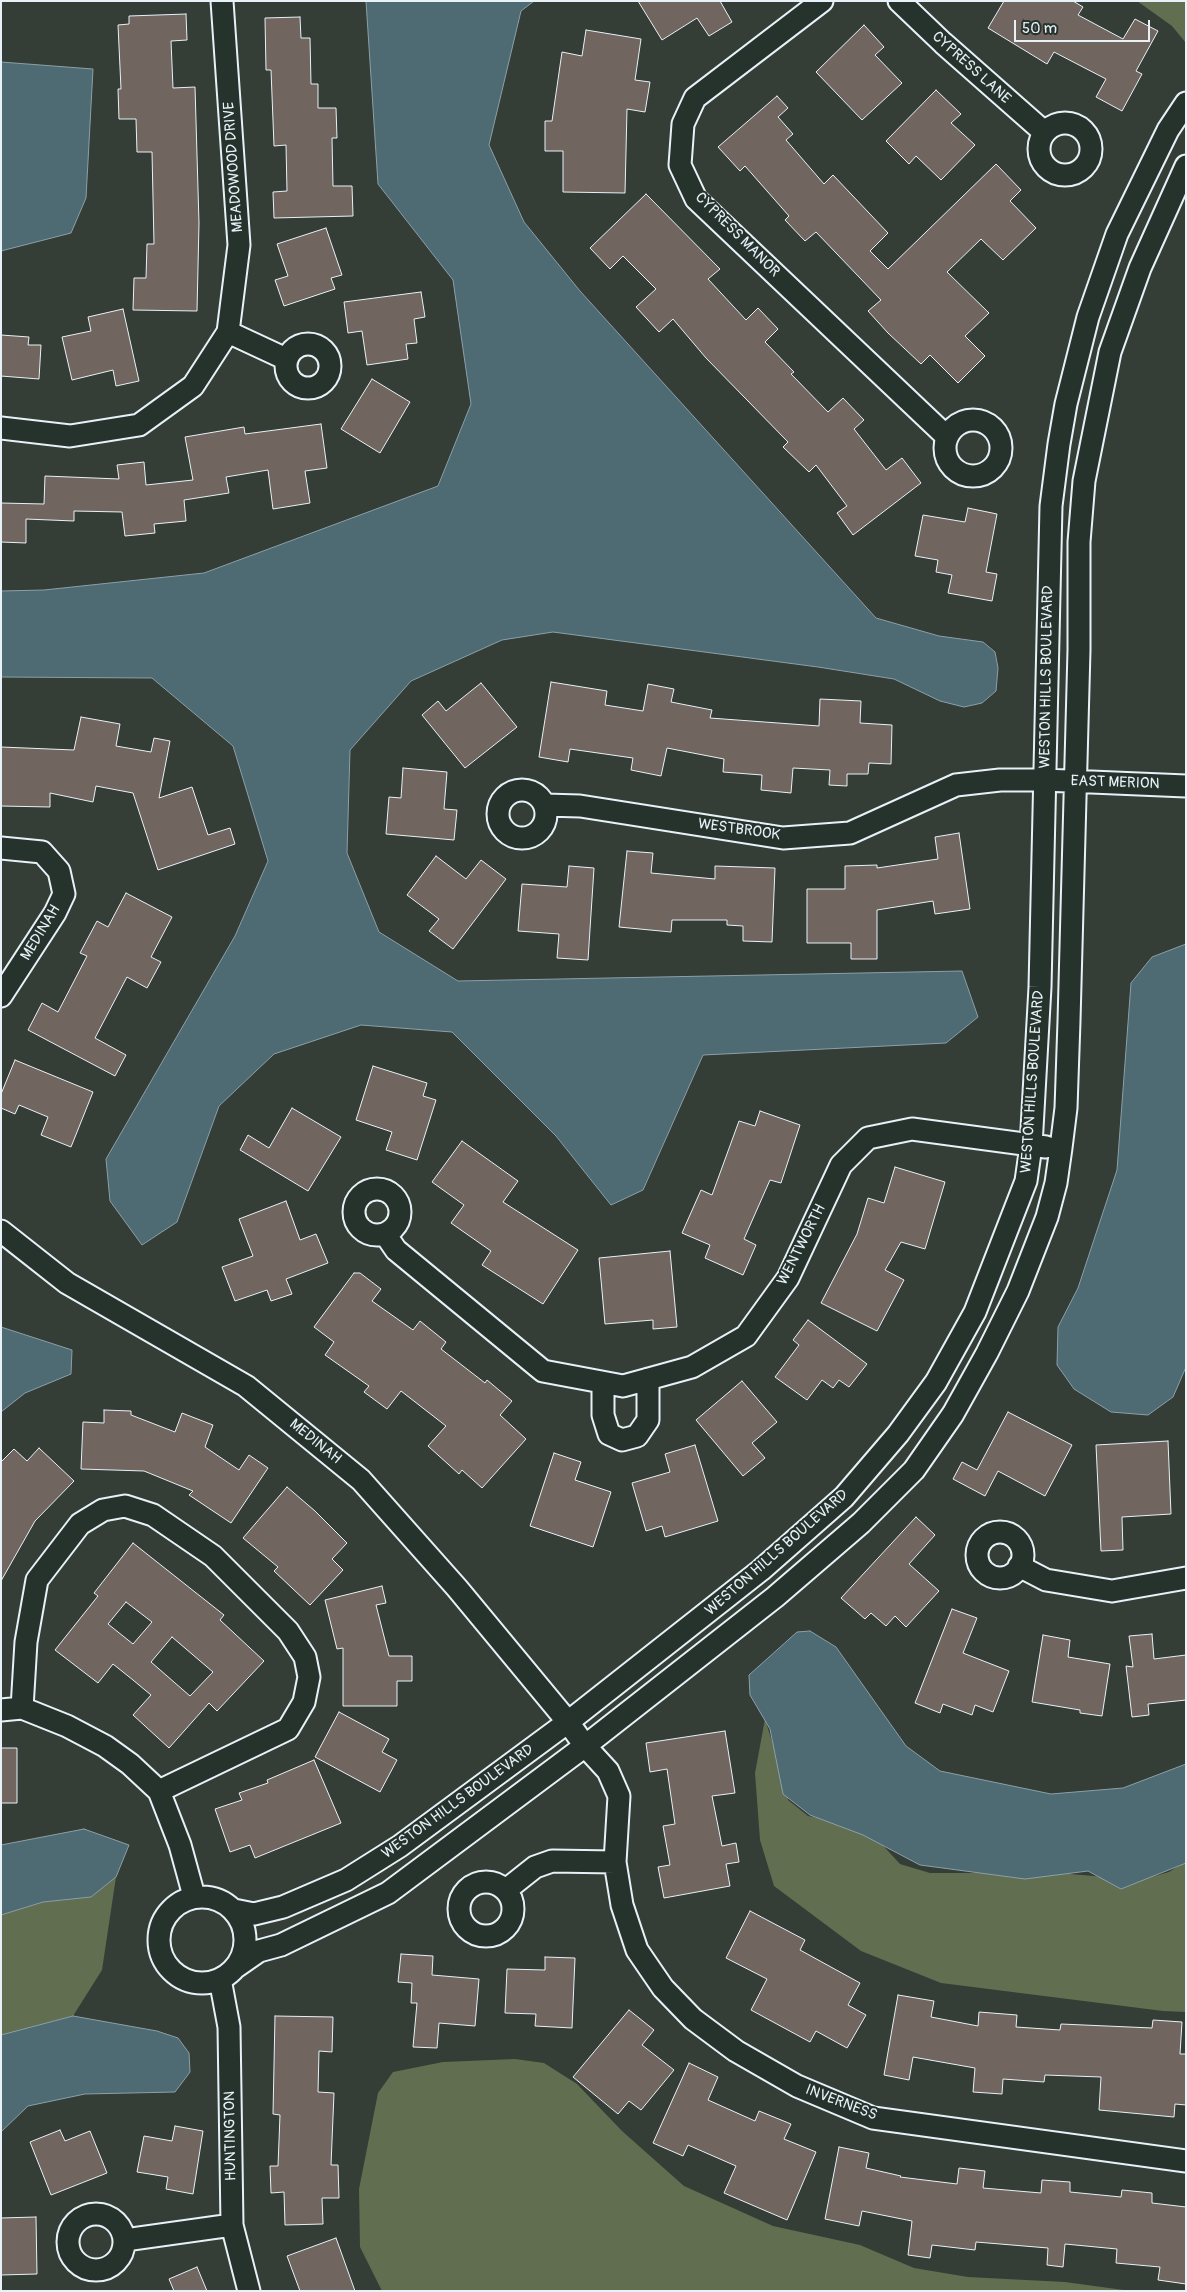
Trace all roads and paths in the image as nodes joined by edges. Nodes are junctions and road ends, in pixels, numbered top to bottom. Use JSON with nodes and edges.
{"nodes":[{"id":1,"x":222,"y":1,"type":"edge"},
{"id":2,"x":822,"y":1,"type":"edge"},
{"id":3,"x":900,"y":1,"type":"edge"},
{"id":4,"x":1186,"y":103,"type":"edge"},
{"id":5,"x":1044,"y":132,"type":"dead end"},
{"id":6,"x":1186,"y":166,"type":"edge"},
{"id":7,"x":228,"y":332,"type":"junction"},
{"id":8,"x":286,"y":359,"type":"dead end"},
{"id":9,"x":1,"y":428,"type":"edge"},
{"id":10,"x":946,"y":436,"type":"dead end"},
{"id":11,"x":1044,"y":780,"type":"junction"},
{"id":12,"x":1075,"y":781,"type":"junction"},
{"id":13,"x":1186,"y":786,"type":"edge"},
{"id":14,"x":544,"y":805,"type":"dead end"},
{"id":15,"x":1,"y":848,"type":"edge"},
{"id":16,"x":1,"y":996,"type":"edge"},
{"id":17,"x":1031,"y":1146,"type":"junction"},
{"id":18,"x":1061,"y":1148,"type":"junction"},
{"id":19,"x":1,"y":1231,"type":"edge"},
{"id":20,"x":385,"y":1234,"type":"dead end"},
{"id":21,"x":648,"y":1379,"type":"junction"},
{"id":22,"x":603,"y":1383,"type":"junction"},
{"id":23,"x":1019,"y":1566,"type":"dead end"},
{"id":24,"x":1186,"y":1578,"type":"edge"},
{"id":25,"x":12,"y":1709,"type":"edge"},
{"id":26,"x":568,"y":1722,"type":"junction"},
{"id":27,"x":585,"y":1746,"type":"junction"},
{"id":28,"x":159,"y":1792,"type":"junction"},
{"id":29,"x":615,"y":1862,"type":"junction"},
{"id":30,"x":506,"y":1890,"type":"dead end"},
{"id":31,"x":194,"y":1896,"type":"junction"},
{"id":32,"x":234,"y":1910,"type":"junction"},
{"id":33,"x":228,"y":1973,"type":"junction"},
{"id":34,"x":1186,"y":2161,"type":"edge"},
{"id":35,"x":232,"y":2225,"type":"junction"},
{"id":36,"x":125,"y":2240,"type":"dead end"},
{"id":37,"x":248,"y":2291,"type":"edge"}],
"edges":[{"from":1,"to":7,"type":"street","name":"MEADOWOOD DRIVE"},
{"from":2,"to":10,"type":"street","name":"CYPRESS MANOR"},
{"from":3,"to":5,"type":"street","name":"CYPRESS LANE"},
{"from":4,"to":11,"type":"street","name":"WESTON HILLS BOULEVARD"},
{"from":6,"to":12,"type":"street","name":"WESTON HILLS BOULEVARD"},
{"from":7,"to":8,"type":"street"},
{"from":7,"to":9,"type":"street","name":"MEADOWOOD DRIVE"},
{"from":11,"to":12,"type":"street","name":"EAST MERION"},
{"from":11,"to":14,"type":"street","name":"WESTBROOK"},
{"from":11,"to":17,"type":"street","name":"WESTON HILLS BOULEVARD"},
{"from":12,"to":13,"type":"street","name":"EAST MERION"},
{"from":12,"to":18,"type":"street","name":"WESTON HILLS BOULEVARD"},
{"from":15,"to":16,"type":"street","name":"MEDINAH"},
{"from":17,"to":18,"type":"street","name":"WENTWORTH"},
{"from":17,"to":21,"type":"street","name":"WENTWORTH"},
{"from":17,"to":26,"type":"street","name":"WESTON HILLS BOULEVARD"},
{"from":18,"to":27,"type":"street","name":"WESTON HILLS BOULEVARD"},
{"from":19,"to":26,"type":"street","name":"MEDINAH"},
{"from":20,"to":22,"type":"street","name":"WENTWORTH"},
{"from":21,"to":22,"type":"street","name":"WENTWORTH"},
{"from":21,"to":22,"type":"street"},
{"from":23,"to":24,"type":"street"},
{"from":25,"to":28,"type":"street"},
{"from":25,"to":28,"type":"street"},
{"from":26,"to":27,"type":"street","name":"INVERNESS"},
{"from":26,"to":32,"type":"street","name":"WESTON HILLS BOULEVARD"},
{"from":27,"to":29,"type":"street","name":"INVERNESS"},
{"from":27,"to":33,"type":"street","name":"WESTON HILLS BOULEVARD"},
{"from":28,"to":31,"type":"street"},
{"from":29,"to":30,"type":"street"},
{"from":29,"to":34,"type":"street","name":"INVERNESS"},
{"from":31,"to":32,"type":"street"},
{"from":31,"to":33,"type":"street"},
{"from":32,"to":33,"type":"street"},
{"from":33,"to":35,"type":"street","name":"HUNTINGTON"},
{"from":35,"to":36,"type":"street"},
{"from":35,"to":37,"type":"street","name":"HUNTINGTON"}]}
